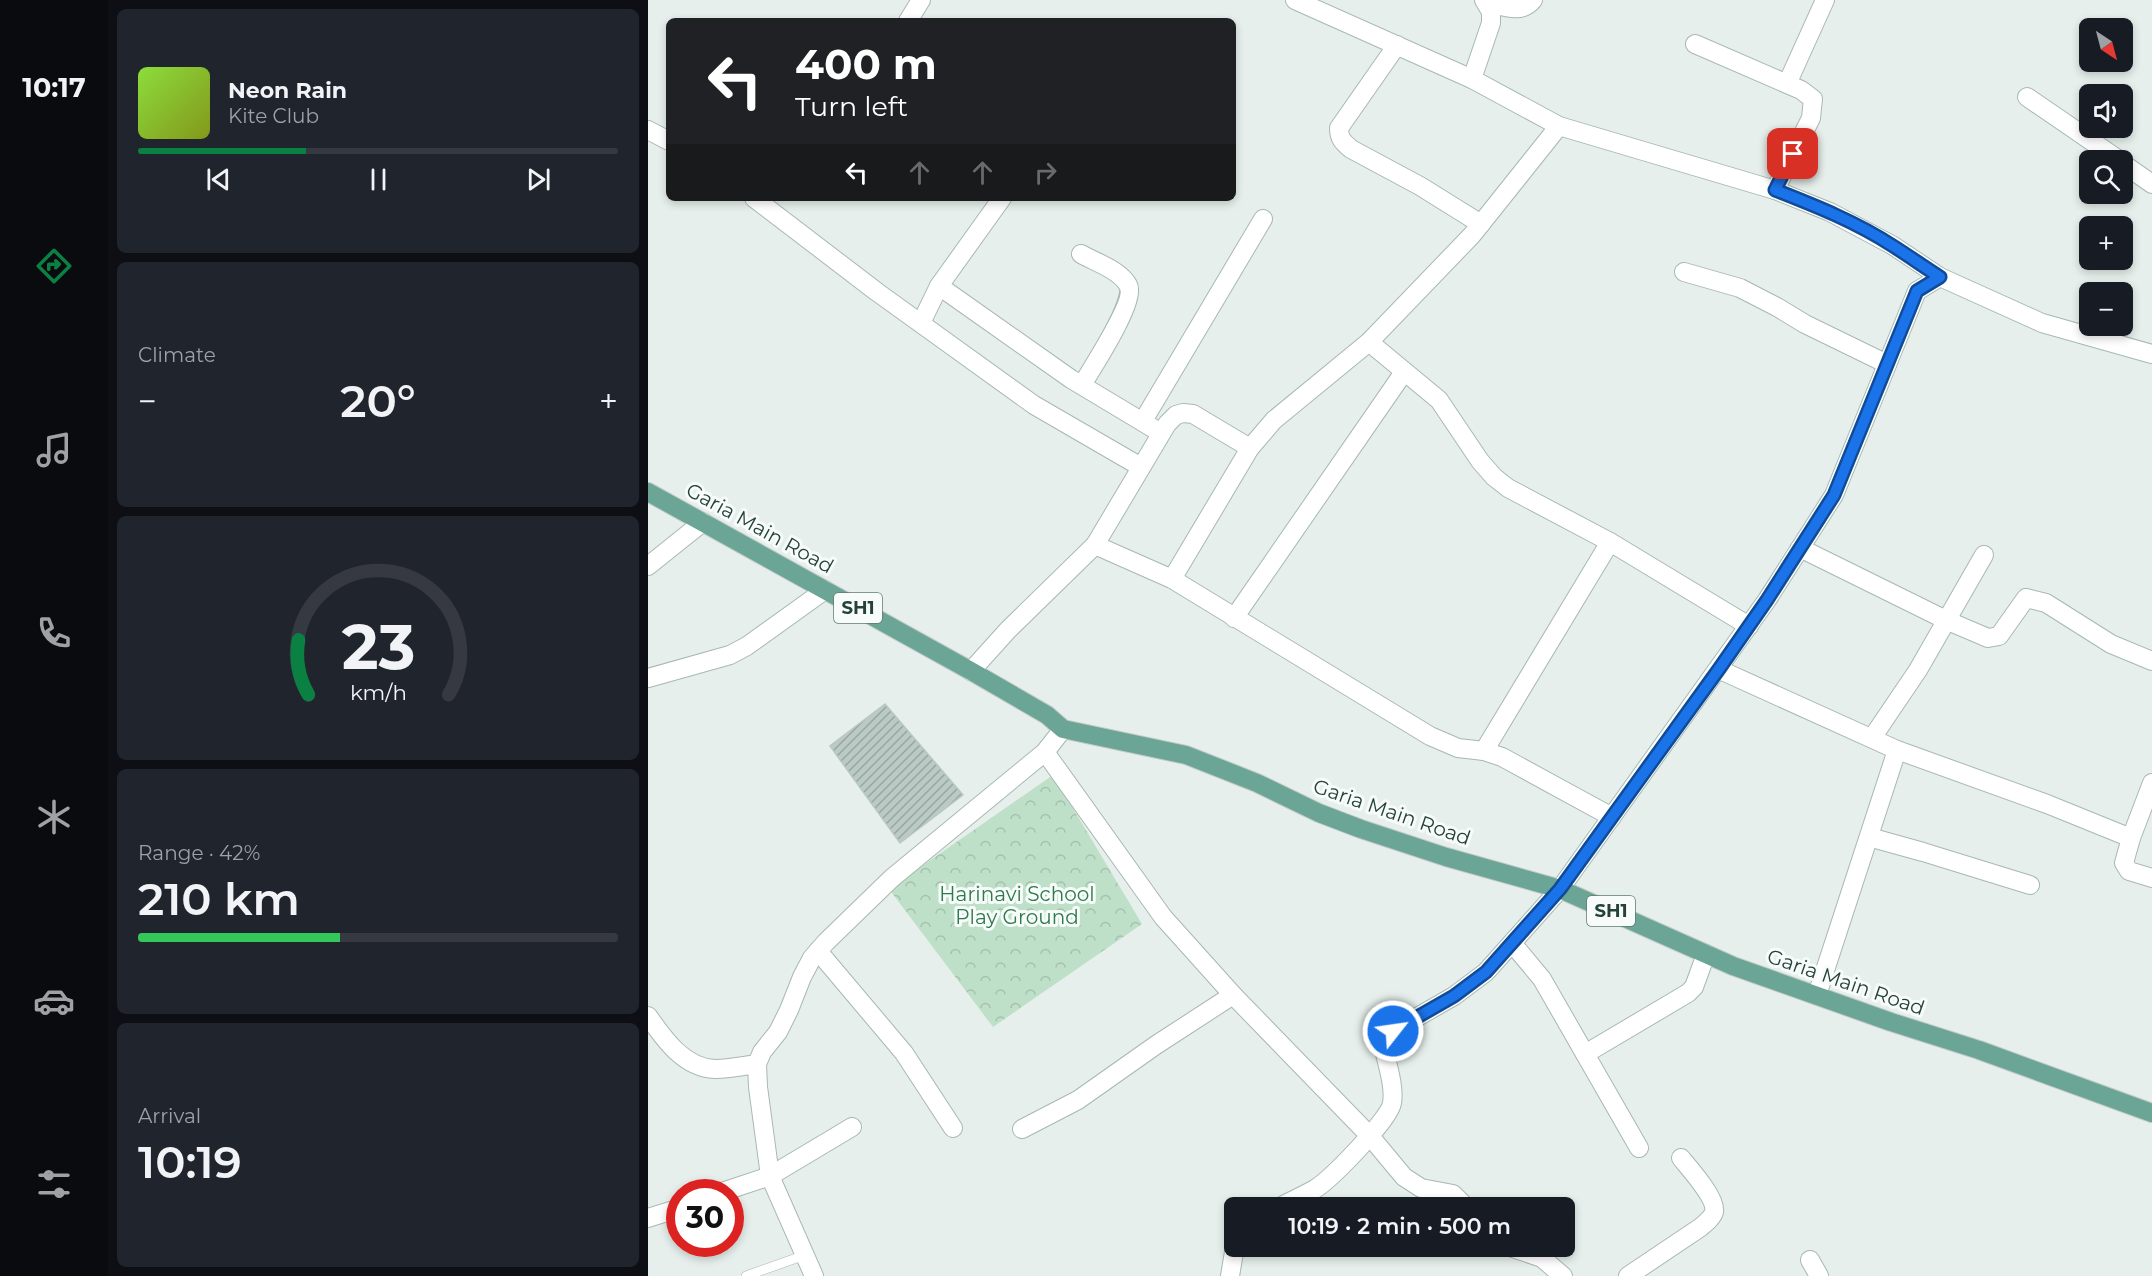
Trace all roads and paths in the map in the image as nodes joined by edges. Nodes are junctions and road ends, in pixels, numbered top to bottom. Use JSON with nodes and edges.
{"nodes":[{"id":1,"x":921,"y":0,"type":"edge"},
{"id":2,"x":1295,"y":0,"type":"edge"},
{"id":3,"x":1533,"y":0,"type":"edge"},
{"id":4,"x":1825,"y":0,"type":"edge"},
{"id":5,"x":1485,"y":1,"type":"edge"},
{"id":6,"x":911,"y":18,"type":"edge"},
{"id":7,"x":1695,"y":44,"type":"dead end"},
{"id":8,"x":1397,"y":45,"type":"junction"},
{"id":9,"x":1472,"y":79,"type":"junction"},
{"id":10,"x":1787,"y":84,"type":"junction"},
{"id":11,"x":2027,"y":97,"type":"dead end"},
{"id":12,"x":1558,"y":126,"type":"junction"},
{"id":13,"x":648,"y":130,"type":"edge"},
{"id":14,"x":666,"y":139,"type":"edge"},
{"id":15,"x":2104,"y":150,"type":"edge"},
{"id":16,"x":2133,"y":171,"type":"edge"},
{"id":17,"x":2152,"y":184,"type":"edge"},
{"id":18,"x":1775,"y":190,"type":"junction"},
{"id":19,"x":758,"y":201,"type":"edge"},
{"id":20,"x":1000,"y":201,"type":"edge"},
{"id":21,"x":1263,"y":219,"type":"dead end"},
{"id":22,"x":1481,"y":224,"type":"junction"},
{"id":23,"x":1081,"y":254,"type":"dead end"},
{"id":24,"x":1684,"y":272,"type":"dead end"},
{"id":25,"x":1940,"y":277,"type":"junction"},
{"id":26,"x":939,"y":286,"type":"junction"},
{"id":27,"x":921,"y":323,"type":"junction"},
{"id":28,"x":1369,"y":342,"type":"junction"},
{"id":29,"x":2152,"y":354,"type":"edge"},
{"id":30,"x":1887,"y":364,"type":"junction"},
{"id":31,"x":1404,"y":372,"type":"junction"},
{"id":32,"x":1082,"y":386,"type":"junction"},
{"id":33,"x":1143,"y":421,"type":"junction"},
{"id":34,"x":1161,"y":433,"type":"junction"},
{"id":35,"x":1250,"y":448,"type":"junction"},
{"id":36,"x":1141,"y":467,"type":"junction"},
{"id":37,"x":648,"y":492,"type":"edge"},
{"id":38,"x":703,"y":522,"type":"junction"},
{"id":39,"x":1610,"y":542,"type":"junction"},
{"id":40,"x":1095,"y":545,"type":"junction"},
{"id":41,"x":1800,"y":548,"type":"junction"},
{"id":42,"x":1984,"y":555,"type":"dead end"},
{"id":43,"x":648,"y":566,"type":"edge"},
{"id":44,"x":1172,"y":579,"type":"junction"},
{"id":45,"x":825,"y":590,"type":"junction"},
{"id":46,"x":1234,"y":618,"type":"junction"},
{"id":47,"x":1948,"y":621,"type":"junction"},
{"id":48,"x":1749,"y":626,"type":"junction"},
{"id":49,"x":2152,"y":661,"type":"edge"},
{"id":50,"x":1719,"y":669,"type":"junction"},
{"id":51,"x":971,"y":671,"type":"junction"},
{"id":52,"x":648,"y":678,"type":"edge"},
{"id":53,"x":1064,"y":729,"type":"junction"},
{"id":54,"x":1872,"y":738,"type":"junction"},
{"id":55,"x":1897,"y":750,"type":"junction"},
{"id":56,"x":1484,"y":751,"type":"junction"},
{"id":57,"x":1045,"y":752,"type":"junction"},
{"id":58,"x":2152,"y":783,"type":"edge"},
{"id":59,"x":1612,"y":817,"type":"junction"},
{"id":60,"x":1869,"y":837,"type":"junction"},
{"id":61,"x":2131,"y":838,"type":"junction"},
{"id":62,"x":2152,"y":878,"type":"edge"},
{"id":63,"x":2030,"y":885,"type":"dead end"},
{"id":64,"x":1560,"y":889,"type":"junction"},
{"id":65,"x":1512,"y":943,"type":"junction"},
{"id":66,"x":818,"y":951,"type":"junction"},
{"id":67,"x":1706,"y":954,"type":"junction"},
{"id":68,"x":1233,"y":995,"type":"junction"},
{"id":69,"x":1817,"y":995,"type":"junction"},
{"id":70,"x":648,"y":1016,"type":"edge"},
{"id":71,"x":1585,"y":1054,"type":"junction"},
{"id":72,"x":758,"y":1064,"type":"junction"},
{"id":73,"x":2152,"y":1113,"type":"edge"},
{"id":74,"x":852,"y":1126,"type":"dead end"},
{"id":75,"x":953,"y":1128,"type":"dead end"},
{"id":76,"x":1022,"y":1129,"type":"dead end"},
{"id":77,"x":1369,"y":1135,"type":"junction"},
{"id":78,"x":1639,"y":1148,"type":"dead end"},
{"id":79,"x":1682,"y":1158,"type":"dead end"},
{"id":80,"x":770,"y":1176,"type":"junction"},
{"id":81,"x":744,"y":1185,"type":"edge"},
{"id":82,"x":1299,"y":1197,"type":"edge"},
{"id":83,"x":1456,"y":1197,"type":"edge"},
{"id":84,"x":666,"y":1212,"type":"edge"},
{"id":85,"x":648,"y":1218,"type":"edge"},
{"id":86,"x":805,"y":1255,"type":"junction"},
{"id":87,"x":1233,"y":1257,"type":"edge"},
{"id":88,"x":1539,"y":1257,"type":"edge"},
{"id":89,"x":746,"y":1276,"type":"edge"},
{"id":90,"x":814,"y":1276,"type":"edge"},
{"id":91,"x":1230,"y":1276,"type":"edge"},
{"id":92,"x":1563,"y":1276,"type":"edge"},
{"id":93,"x":1628,"y":1276,"type":"edge"}],
"edges":[{"from":1,"to":6,"type":"street"},
{"from":2,"to":8,"type":"street"},
{"from":3,"to":5,"type":"street"},
{"from":4,"to":10,"type":"street"},
{"from":5,"to":9,"type":"street"},
{"from":7,"to":10,"type":"street"},
{"from":8,"to":9,"type":"street"},
{"from":8,"to":22,"type":"street"},
{"from":9,"to":12,"type":"street"},
{"from":10,"to":18,"type":"street"},
{"from":11,"to":15,"type":"street"},
{"from":12,"to":18,"type":"street"},
{"from":12,"to":22,"type":"street"},
{"from":13,"to":14,"type":"street"},
{"from":16,"to":17,"type":"street"},
{"from":18,"to":25,"type":"street"},
{"from":19,"to":27,"type":"street"},
{"from":20,"to":26,"type":"street"},
{"from":21,"to":33,"type":"street"},
{"from":22,"to":28,"type":"street"},
{"from":23,"to":32,"type":"street"},
{"from":24,"to":30,"type":"street"},
{"from":25,"to":29,"type":"street"},
{"from":25,"to":30,"type":"street"},
{"from":26,"to":27,"type":"street"},
{"from":26,"to":32,"type":"street"},
{"from":27,"to":36,"type":"street"},
{"from":28,"to":31,"type":"street"},
{"from":28,"to":35,"type":"street"},
{"from":30,"to":41,"type":"street"},
{"from":31,"to":39,"type":"street"},
{"from":31,"to":46,"type":"street"},
{"from":32,"to":33,"type":"street"},
{"from":33,"to":34,"type":"street"},
{"from":34,"to":35,"type":"street"},
{"from":34,"to":36,"type":"street"},
{"from":35,"to":44,"type":"street"},
{"from":36,"to":40,"type":"street"},
{"from":37,"to":38,"type":"main road","name":"Garia Main Road","number":"SH1"},
{"from":38,"to":43,"type":"street"},
{"from":38,"to":45,"type":"main road","name":"Garia Main Road","number":"SH1"},
{"from":39,"to":48,"type":"street"},
{"from":39,"to":56,"type":"street"},
{"from":40,"to":44,"type":"street"},
{"from":40,"to":51,"type":"street"},
{"from":41,"to":47,"type":"street"},
{"from":41,"to":48,"type":"street"},
{"from":42,"to":47,"type":"street"},
{"from":44,"to":46,"type":"street"},
{"from":45,"to":51,"type":"main road","name":"Garia Main Road","number":"SH1"},
{"from":45,"to":52,"type":"street"},
{"from":46,"to":56,"type":"street"},
{"from":47,"to":49,"type":"street"},
{"from":47,"to":54,"type":"street"},
{"from":48,"to":50,"type":"street"},
{"from":50,"to":54,"type":"street"},
{"from":50,"to":59,"type":"street"},
{"from":51,"to":53,"type":"main road","name":"Garia Main Road","number":"SH1"},
{"from":53,"to":57,"type":"street"},
{"from":53,"to":64,"type":"main road","name":"Garia Main Road","number":"SH1"},
{"from":54,"to":55,"type":"street"},
{"from":55,"to":60,"type":"street"},
{"from":55,"to":61,"type":"street"},
{"from":56,"to":59,"type":"street"},
{"from":57,"to":66,"type":"street"},
{"from":57,"to":68,"type":"street"},
{"from":58,"to":61,"type":"street"},
{"from":59,"to":64,"type":"street"},
{"from":60,"to":63,"type":"street"},
{"from":60,"to":69,"type":"street"},
{"from":61,"to":62,"type":"street"},
{"from":64,"to":65,"type":"street"},
{"from":64,"to":67,"type":"main road","name":"Garia Main Road","number":"SH1"},
{"from":65,"to":71,"type":"street"},
{"from":65,"to":77,"type":"street"},
{"from":66,"to":72,"type":"street"},
{"from":66,"to":75,"type":"street"},
{"from":67,"to":69,"type":"main road","name":"Garia Main Road","number":"SH1"},
{"from":67,"to":71,"type":"street"},
{"from":68,"to":76,"type":"street"},
{"from":68,"to":77,"type":"street"},
{"from":69,"to":73,"type":"main road","name":"Garia Main Road","number":"SH1"},
{"from":70,"to":72,"type":"street"},
{"from":71,"to":78,"type":"street"},
{"from":72,"to":80,"type":"street"},
{"from":74,"to":80,"type":"street"},
{"from":77,"to":82,"type":"street"},
{"from":77,"to":83,"type":"street"},
{"from":79,"to":93,"type":"street"},
{"from":80,"to":81,"type":"street"},
{"from":80,"to":86,"type":"street"},
{"from":84,"to":85,"type":"street"},
{"from":86,"to":89,"type":"lane"},
{"from":86,"to":90,"type":"street"},
{"from":87,"to":91,"type":"street"},
{"from":88,"to":92,"type":"street"}]}
